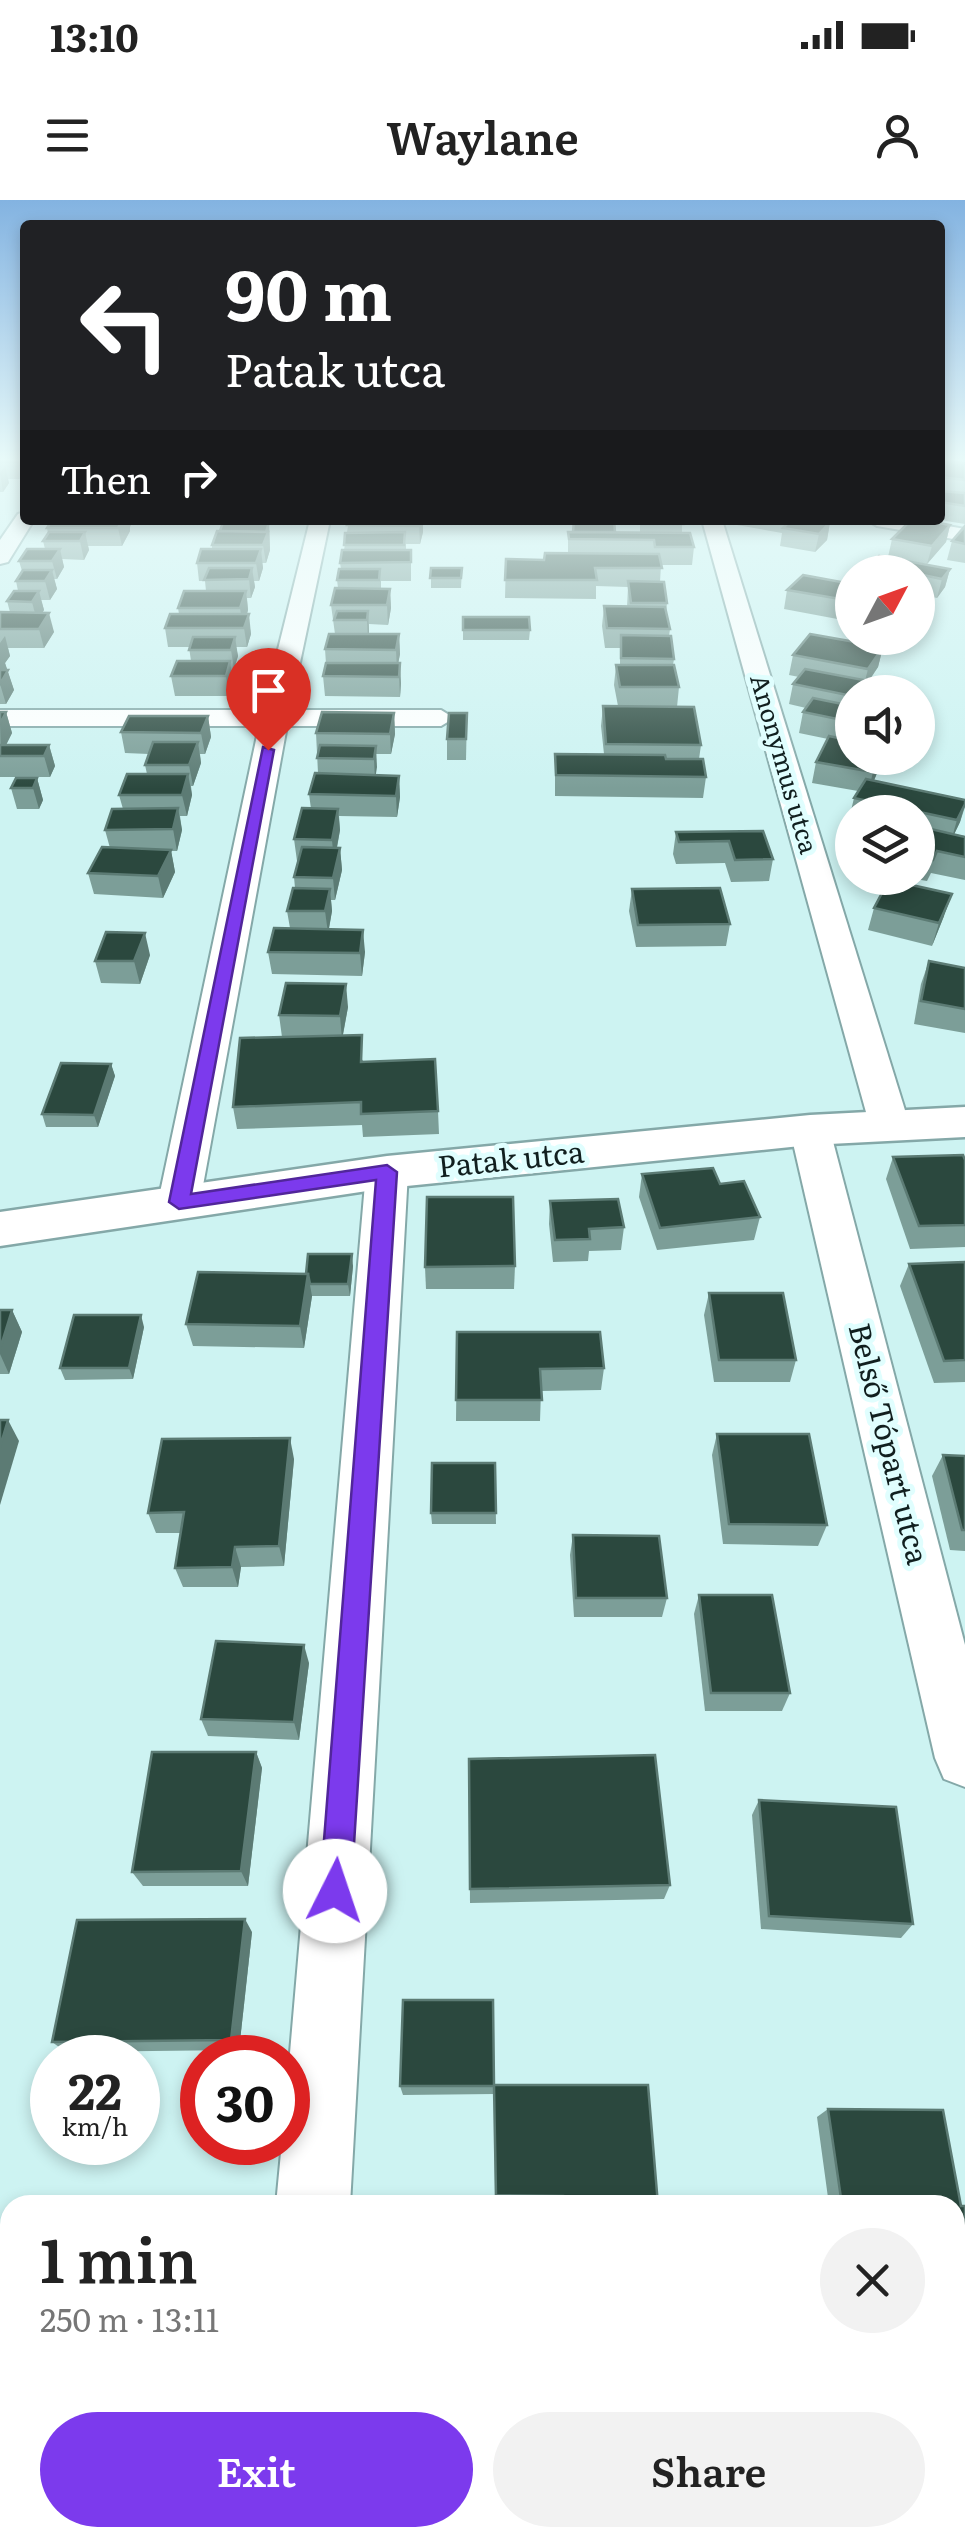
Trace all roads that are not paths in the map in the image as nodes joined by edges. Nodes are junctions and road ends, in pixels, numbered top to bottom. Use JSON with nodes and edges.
{"nodes":[{"id":1,"x":308,"y":571,"type":"edge"},
{"id":2,"x":727,"y":571,"type":"edge"},
{"id":3,"x":275,"y":716,"type":"junction"},
{"id":4,"x":0,"y":718,"type":"edge"},
{"id":5,"x":441,"y":718,"type":"dead end"},
{"id":6,"x":965,"y":1122,"type":"edge"},
{"id":7,"x":889,"y":1123,"type":"junction"},
{"id":8,"x":810,"y":1130,"type":"junction"},
{"id":9,"x":387,"y":1172,"type":"junction"},
{"id":10,"x":179,"y":1202,"type":"junction"},
{"id":11,"x":0,"y":1229,"type":"edge"},
{"id":12,"x":965,"y":1758,"type":"edge"},
{"id":13,"x":314,"y":2195,"type":"edge"}],
"edges":[{"from":1,"to":3,"type":"street"},
{"from":2,"to":7,"type":"street","name":"Anonymus utca"},
{"from":3,"to":4,"type":"street"},
{"from":3,"to":5,"type":"street"},
{"from":3,"to":10,"type":"street"},
{"from":6,"to":7,"type":"street","name":"Patak utca"},
{"from":7,"to":8,"type":"street","name":"Patak utca"},
{"from":8,"to":9,"type":"street","name":"Patak utca"},
{"from":8,"to":12,"type":"street","name":"Belső Tópart utca"},
{"from":9,"to":10,"type":"street","name":"Patak utca"},
{"from":9,"to":13,"type":"street"},
{"from":10,"to":11,"type":"street","name":"Patak utca"}]}
